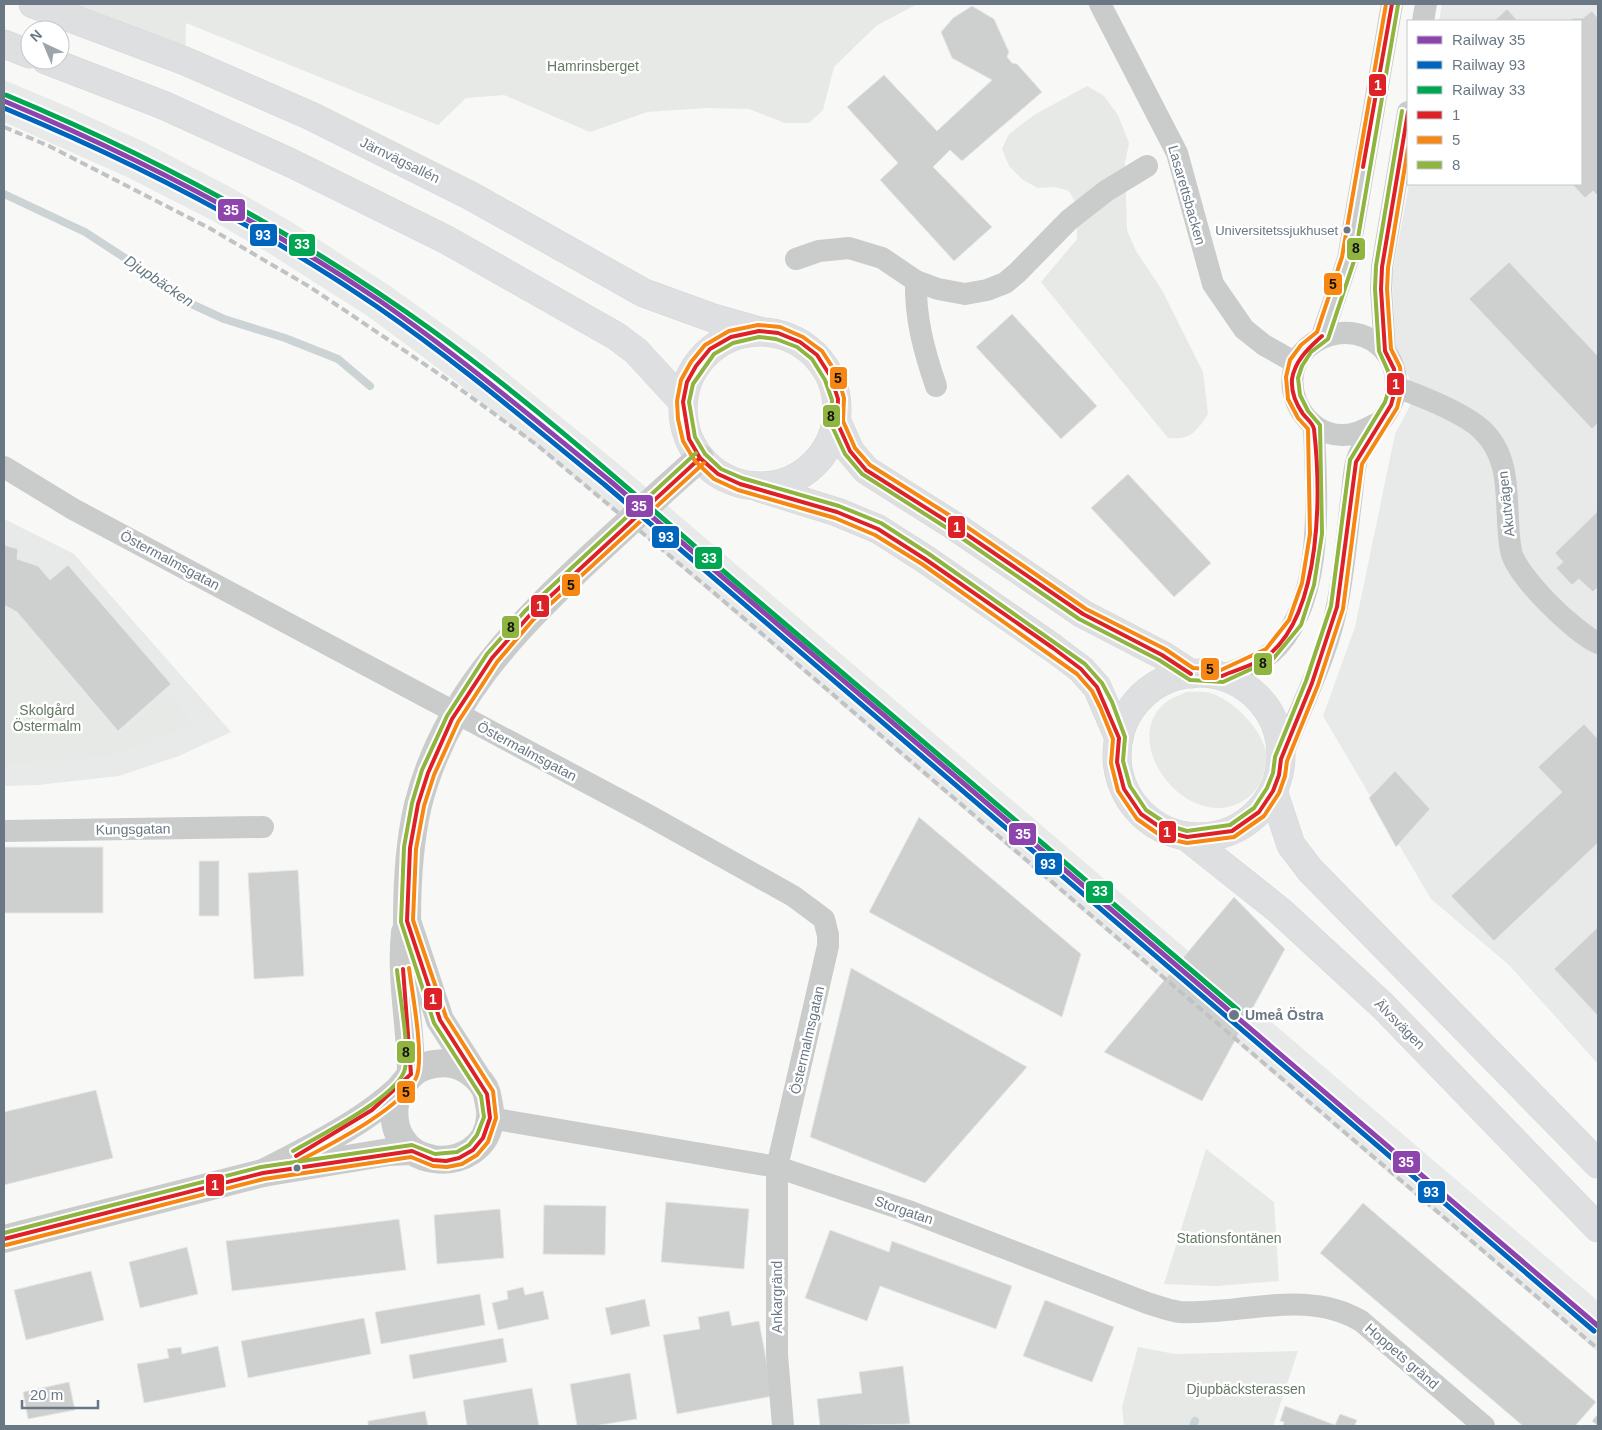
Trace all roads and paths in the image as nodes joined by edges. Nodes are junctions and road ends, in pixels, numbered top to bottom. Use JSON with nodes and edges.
{"nodes":[{"id":1,"x":33,"y":4,"type":"edge"},
{"id":2,"x":1100,"y":4,"type":"edge"},
{"id":3,"x":1392,"y":4,"type":"edge"},
{"id":4,"x":1426,"y":4,"type":"edge"},
{"id":5,"x":1423,"y":20,"type":"edge"},
{"id":6,"x":4,"y":44,"type":"edge"},
{"id":7,"x":20,"y":50,"type":"edge"},
{"id":8,"x":70,"y":69,"type":"edge"},
{"id":9,"x":1407,"y":118,"type":"edge"},
{"id":10,"x":1147,"y":166,"type":"dead end"},
{"id":11,"x":796,"y":259,"type":"dead end"},
{"id":12,"x":916,"y":281,"type":"junction"},
{"id":13,"x":759,"y":331,"type":"junction"},
{"id":14,"x":1322,"y":336,"type":"junction"},
{"id":15,"x":1385,"y":351,"type":"junction"},
{"id":16,"x":1296,"y":363,"type":"junction"},
{"id":17,"x":936,"y":386,"type":"dead end"},
{"id":18,"x":1396,"y":387,"type":"junction"},
{"id":19,"x":683,"y":402,"type":"junction"},
{"id":20,"x":837,"y":422,"type":"junction"},
{"id":21,"x":1378,"y":423,"type":"junction"},
{"id":22,"x":1314,"y":426,"type":"junction"},
{"id":23,"x":700,"y":458,"type":"junction"},
{"id":24,"x":4,"y":467,"type":"edge"},
{"id":25,"x":752,"y":486,"type":"junction"},
{"id":26,"x":1598,"y":643,"type":"edge"},
{"id":27,"x":1191,"y":674,"type":"junction"},
{"id":28,"x":1222,"y":676,"type":"junction"},
{"id":29,"x":1119,"y":738,"type":"junction"},
{"id":30,"x":1281,"y":759,"type":"junction"},
{"id":31,"x":1273,"y":791,"type":"junction"},
{"id":32,"x":263,"y":828,"type":"dead end"},
{"id":33,"x":4,"y":831,"type":"edge"},
{"id":34,"x":1187,"y":837,"type":"junction"},
{"id":35,"x":407,"y":921,"type":"junction"},
{"id":36,"x":407,"y":1072,"type":"junction"},
{"id":37,"x":478,"y":1079,"type":"junction"},
{"id":38,"x":490,"y":1118,"type":"junction"},
{"id":39,"x":412,"y":1151,"type":"junction"},
{"id":40,"x":1598,"y":1164,"type":"edge"},
{"id":41,"x":777,"y":1167,"type":"junction"},
{"id":42,"x":263,"y":1174,"type":"junction"},
{"id":43,"x":1598,"y":1228,"type":"edge"},
{"id":44,"x":4,"y":1239,"type":"edge"},
{"id":45,"x":1310,"y":1305,"type":"joint"},
{"id":46,"x":783,"y":1426,"type":"edge"},
{"id":47,"x":1484,"y":1426,"type":"edge"}],
"edges":[{"from":1,"to":13,"type":"main road","name":"Järnvägsallén"},
{"from":2,"to":16,"type":"street","name":"Lasarettsbacken"},
{"from":3,"to":14,"type":"street"},
{"from":4,"to":5,"type":"street"},
{"from":6,"to":7,"type":"main road"},
{"from":8,"to":19,"type":"main road"},
{"from":9,"to":15,"type":"street"},
{"from":10,"to":12,"type":"street"},
{"from":11,"to":12,"type":"street"},
{"from":12,"to":17,"type":"street"},
{"from":13,"to":19,"type":"main road"},
{"from":13,"to":20,"type":"main road"},
{"from":14,"to":15,"type":"street"},
{"from":14,"to":16,"type":"street"},
{"from":15,"to":18,"type":"street"},
{"from":16,"to":22,"type":"street"},
{"from":18,"to":21,"type":"street"},
{"from":18,"to":26,"type":"street","name":"Akutvägen"},
{"from":19,"to":23,"type":"main road"},
{"from":20,"to":25,"type":"main road"},
{"from":20,"to":27,"type":"main road"},
{"from":21,"to":22,"type":"street"},
{"from":21,"to":30,"type":"street"},
{"from":22,"to":28,"type":"street"},
{"from":23,"to":25,"type":"main road"},
{"from":23,"to":35,"type":"street","bridge":true},
{"from":24,"to":41,"type":"street","name":"Östermalmsgatan"},
{"from":25,"to":29,"type":"main road"},
{"from":27,"to":28,"type":"main road"},
{"from":27,"to":29,"type":"main road"},
{"from":28,"to":30,"type":"main road"},
{"from":29,"to":34,"type":"main road"},
{"from":30,"to":31,"type":"main road"},
{"from":31,"to":34,"type":"main road"},
{"from":31,"to":40,"type":"main road"},
{"from":32,"to":33,"type":"street","name":"Kungsgatan"},
{"from":34,"to":43,"type":"main road","name":"Älvsvägen"},
{"from":35,"to":36,"type":"street"},
{"from":35,"to":37,"type":"street"},
{"from":36,"to":37,"type":"street"},
{"from":36,"to":39,"type":"street"},
{"from":36,"to":42,"type":"street"},
{"from":37,"to":38,"type":"street"},
{"from":38,"to":39,"type":"street"},
{"from":38,"to":41,"type":"street","name":"Storgatan"},
{"from":39,"to":42,"type":"street"},
{"from":41,"to":45,"type":"street","name":"Storgatan"},
{"from":41,"to":46,"type":"street","name":"Ankargränd"},
{"from":42,"to":44,"type":"street"},
{"from":45,"to":47,"type":"street","name":"Hoppets gränd"}]}
